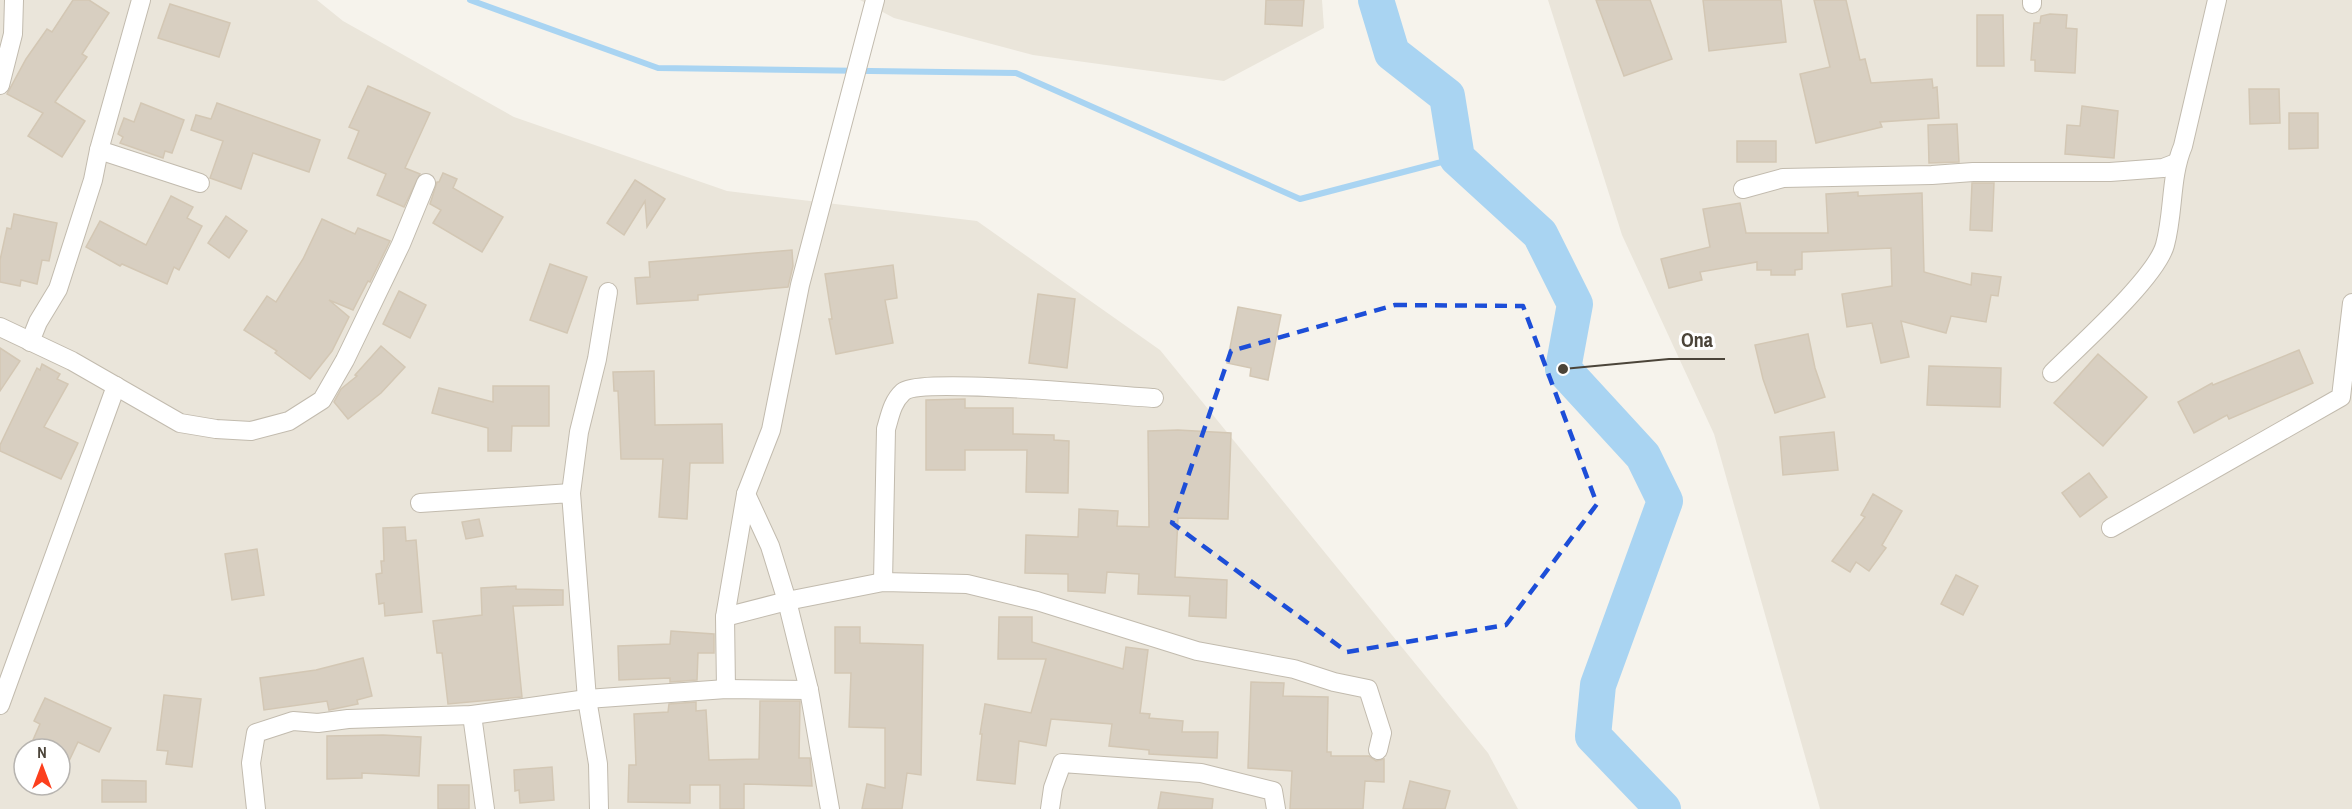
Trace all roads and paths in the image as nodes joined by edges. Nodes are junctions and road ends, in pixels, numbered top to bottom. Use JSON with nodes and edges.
{"nodes":[{"id":1,"x":14,"y":0,"type":"edge"},
{"id":2,"x":141,"y":0,"type":"edge"},
{"id":3,"x":875,"y":0,"type":"edge"},
{"id":4,"x":2217,"y":0,"type":"edge"},
{"id":5,"x":0,"y":85,"type":"edge"},
{"id":6,"x":99,"y":150,"type":"junction"},
{"id":7,"x":2176,"y":163,"type":"junction"},
{"id":8,"x":200,"y":183,"type":"dead end"},
{"id":9,"x":426,"y":183,"type":"dead end"},
{"id":10,"x":1743,"y":189,"type":"dead end"},
{"id":11,"x":608,"y":292,"type":"dead end"},
{"id":12,"x":2352,"y":303,"type":"edge"},
{"id":13,"x":0,"y":327,"type":"edge"},
{"id":14,"x":30,"y":342,"type":"junction"},
{"id":15,"x":2052,"y":373,"type":"dead end"},
{"id":16,"x":116,"y":386,"type":"junction"},
{"id":17,"x":1154,"y":399,"type":"dead end"},
{"id":18,"x":571,"y":493,"type":"junction"},
{"id":19,"x":746,"y":494,"type":"junction"},
{"id":20,"x":420,"y":503,"type":"dead end"},
{"id":21,"x":2111,"y":528,"type":"dead end"},
{"id":22,"x":883,"y":582,"type":"junction"},
{"id":23,"x":787,"y":601,"type":"junction"},
{"id":24,"x":725,"y":617,"type":"junction"},
{"id":25,"x":726,"y":689,"type":"junction"},
{"id":26,"x":809,"y":690,"type":"junction"},
{"id":27,"x":587,"y":699,"type":"junction"},
{"id":28,"x":0,"y":705,"type":"edge"},
{"id":29,"x":472,"y":715,"type":"junction"},
{"id":30,"x":1378,"y":750,"type":"dead end"},
{"id":31,"x":256,"y":809,"type":"edge"},
{"id":32,"x":485,"y":809,"type":"edge"},
{"id":33,"x":599,"y":809,"type":"edge"},
{"id":34,"x":830,"y":809,"type":"edge"},
{"id":35,"x":1050,"y":809,"type":"edge"},
{"id":36,"x":1276,"y":809,"type":"edge"}],
"edges":[{"from":1,"to":5,"type":"street"},
{"from":2,"to":6,"type":"street"},
{"from":3,"to":19,"type":"street"},
{"from":4,"to":7,"type":"street"},
{"from":6,"to":8,"type":"street"},
{"from":6,"to":14,"type":"street"},
{"from":7,"to":10,"type":"street"},
{"from":7,"to":15,"type":"street"},
{"from":9,"to":16,"type":"street"},
{"from":11,"to":18,"type":"street"},
{"from":12,"to":21,"type":"street"},
{"from":13,"to":14,"type":"street"},
{"from":14,"to":16,"type":"street"},
{"from":16,"to":28,"type":"street"},
{"from":17,"to":22,"type":"street"},
{"from":18,"to":20,"type":"street"},
{"from":18,"to":27,"type":"street"},
{"from":19,"to":23,"type":"street"},
{"from":19,"to":24,"type":"street"},
{"from":22,"to":23,"type":"street"},
{"from":22,"to":30,"type":"street"},
{"from":23,"to":24,"type":"street"},
{"from":23,"to":26,"type":"street"},
{"from":24,"to":25,"type":"street"},
{"from":25,"to":26,"type":"street"},
{"from":25,"to":27,"type":"street"},
{"from":26,"to":34,"type":"street"},
{"from":27,"to":29,"type":"street"},
{"from":27,"to":33,"type":"street"},
{"from":29,"to":31,"type":"street"},
{"from":29,"to":32,"type":"street"},
{"from":35,"to":36,"type":"street"}]}
